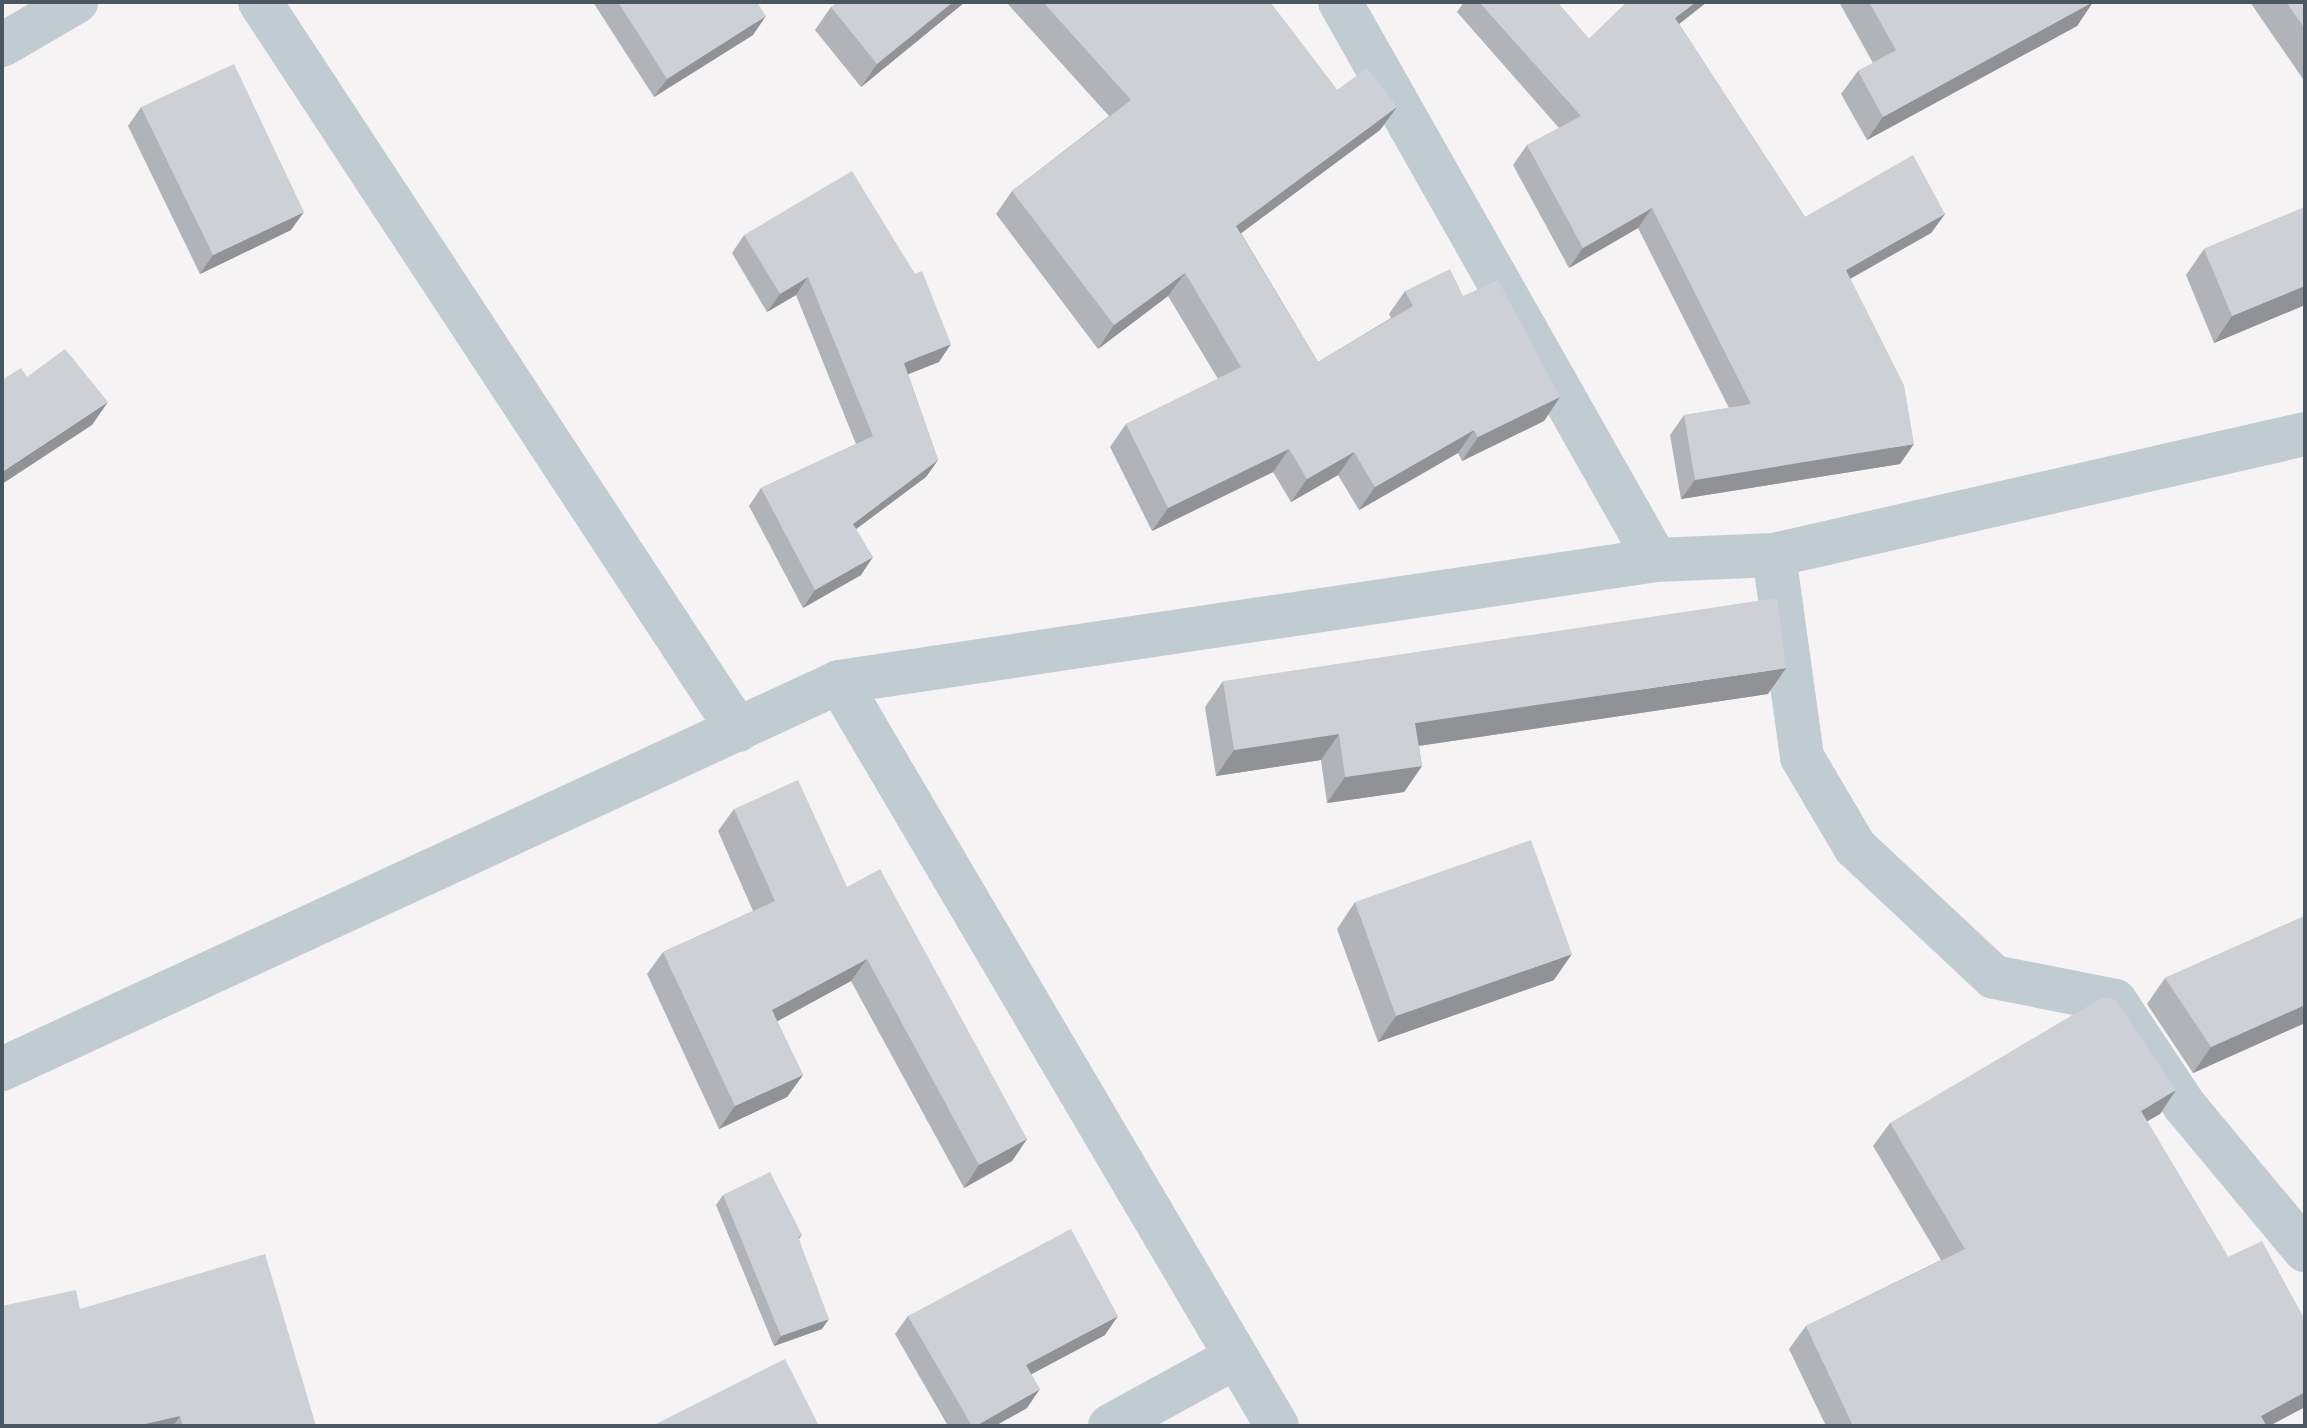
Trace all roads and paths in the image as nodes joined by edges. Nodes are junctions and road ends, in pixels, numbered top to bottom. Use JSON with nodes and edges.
{"nodes":[{"id":1,"x":76,"y":2,"type":"edge"},
{"id":2,"x":260,"y":2,"type":"edge"},
{"id":3,"x":1340,"y":2,"type":"edge"},
{"id":4,"x":2,"y":45,"type":"edge"},
{"id":5,"x":2305,"y":434,"type":"edge"},
{"id":6,"x":1774,"y":555,"type":"junction"},
{"id":7,"x":1656,"y":560,"type":"junction"},
{"id":8,"x":839,"y":682,"type":"junction"},
{"id":9,"x":738,"y":730,"type":"junction"},
{"id":10,"x":2,"y":1069,"type":"edge"},
{"id":11,"x":2305,"y":1250,"type":"edge"},
{"id":12,"x":1234,"y":1358,"type":"junction"},
{"id":13,"x":1110,"y":1426,"type":"edge"},
{"id":14,"x":1277,"y":1426,"type":"edge"}],
"edges":[{"from":1,"to":4,"type":"street"},
{"from":2,"to":9,"type":"street"},
{"from":3,"to":7,"type":"street"},
{"from":5,"to":6,"type":"street"},
{"from":6,"to":7,"type":"street"},
{"from":6,"to":11,"type":"street"},
{"from":7,"to":8,"type":"street"},
{"from":8,"to":9,"type":"street"},
{"from":8,"to":12,"type":"street"},
{"from":9,"to":10,"type":"street"},
{"from":12,"to":13,"type":"street"},
{"from":12,"to":14,"type":"street"}]}
